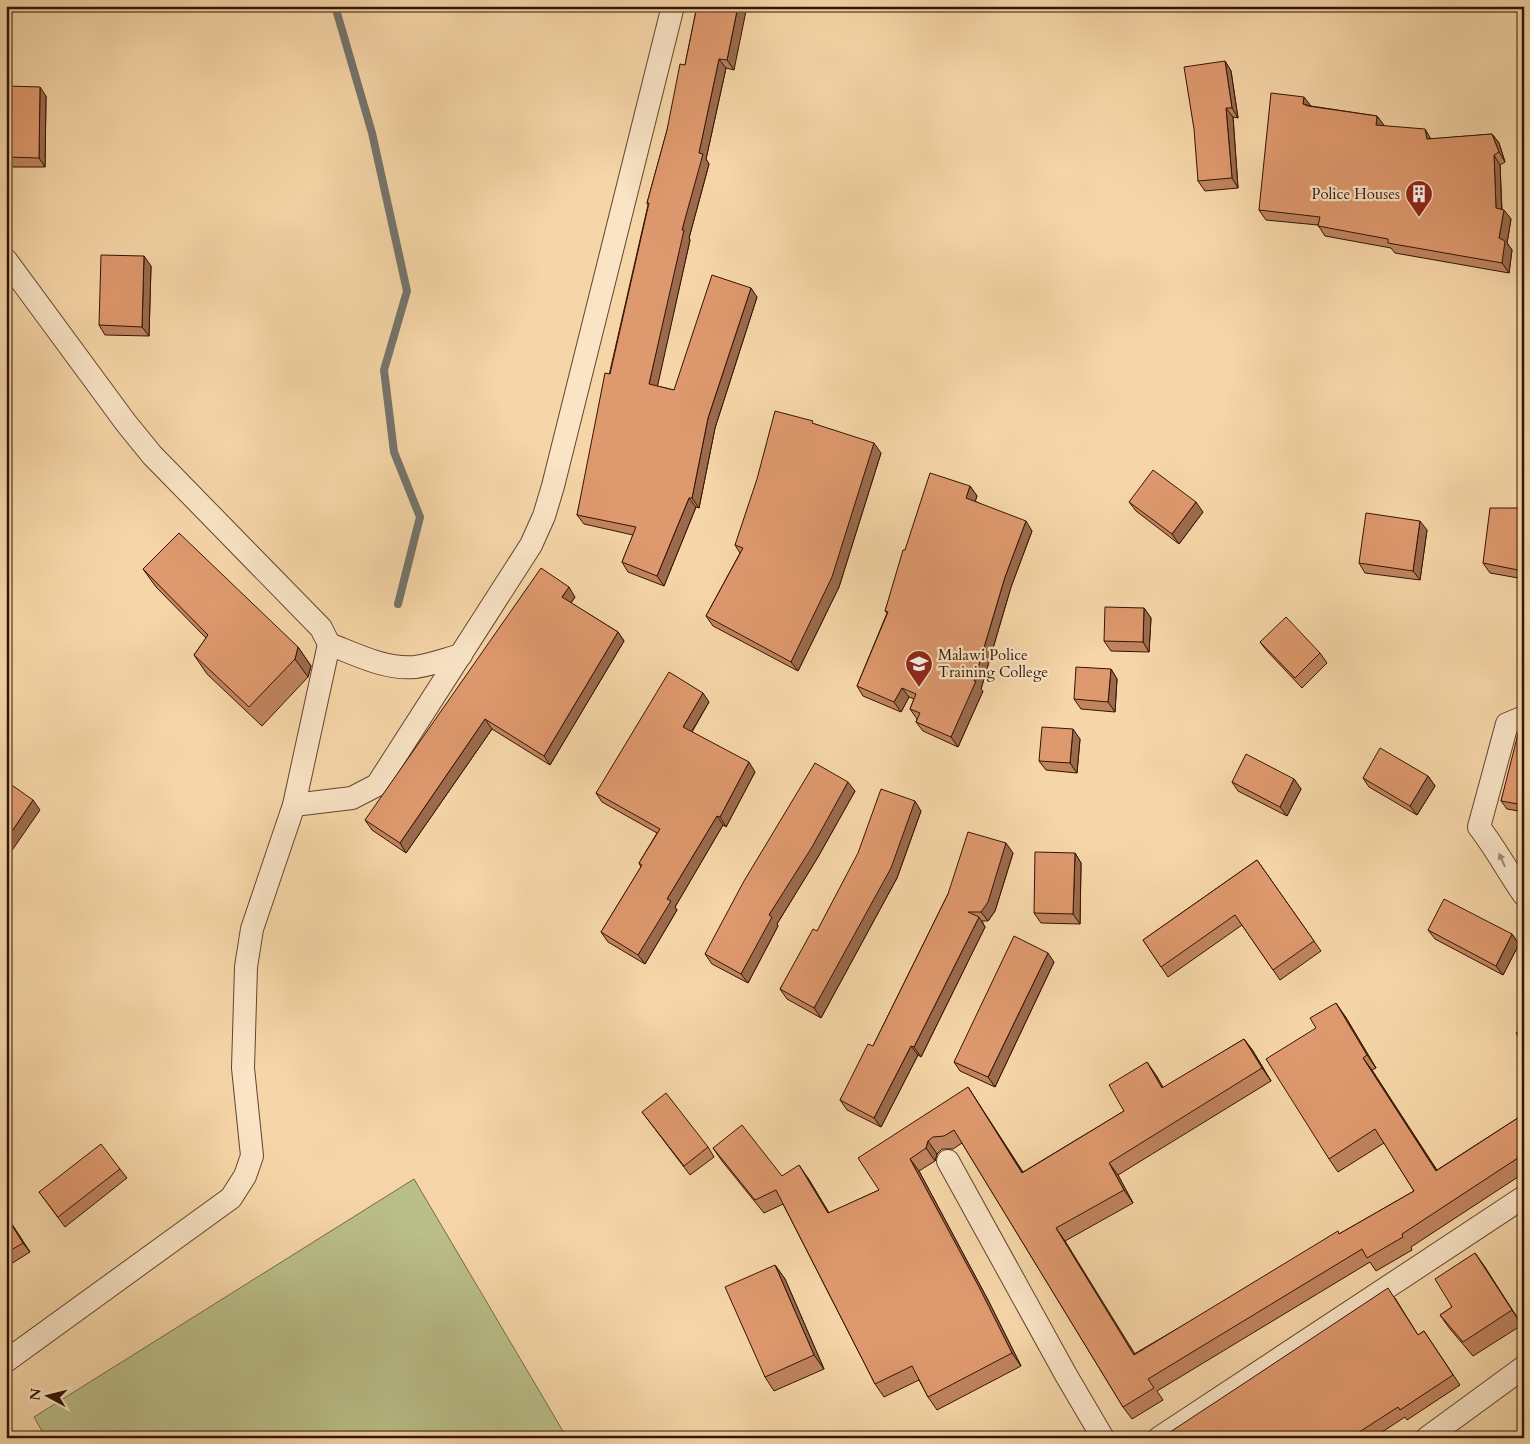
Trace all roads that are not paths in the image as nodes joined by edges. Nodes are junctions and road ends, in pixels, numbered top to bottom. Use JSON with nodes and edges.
{"nodes":[{"id":1,"x":673,"y":6,"type":"edge"},
{"id":2,"x":6,"y":260,"type":"edge"},
{"id":3,"x":329,"y":644,"type":"junction"},
{"id":4,"x":461,"y":655,"type":"junction"},
{"id":5,"x":1524,"y":717,"type":"edge"},
{"id":6,"x":294,"y":805,"type":"junction"},
{"id":7,"x":1524,"y":895,"type":"edge"},
{"id":8,"x":948,"y":1161,"type":"dead end"},
{"id":9,"x":1524,"y":1197,"type":"edge"},
{"id":10,"x":6,"y":1361,"type":"edge"},
{"id":11,"x":1524,"y":1367,"type":"edge"},
{"id":12,"x":1103,"y":1438,"type":"edge"},
{"id":13,"x":1159,"y":1438,"type":"edge"},
{"id":14,"x":1426,"y":1438,"type":"edge"}],
"edges":[{"from":1,"to":4,"type":"street"},
{"from":2,"to":3,"type":"street"},
{"from":3,"to":4,"type":"street"},
{"from":3,"to":6,"type":"street"},
{"from":4,"to":6,"type":"street"},
{"from":7,"to":5,"type":"street","one_way":true},
{"from":6,"to":10,"type":"street"},
{"from":8,"to":12,"type":"street"},
{"from":9,"to":13,"type":"street"},
{"from":11,"to":14,"type":"street"}]}
